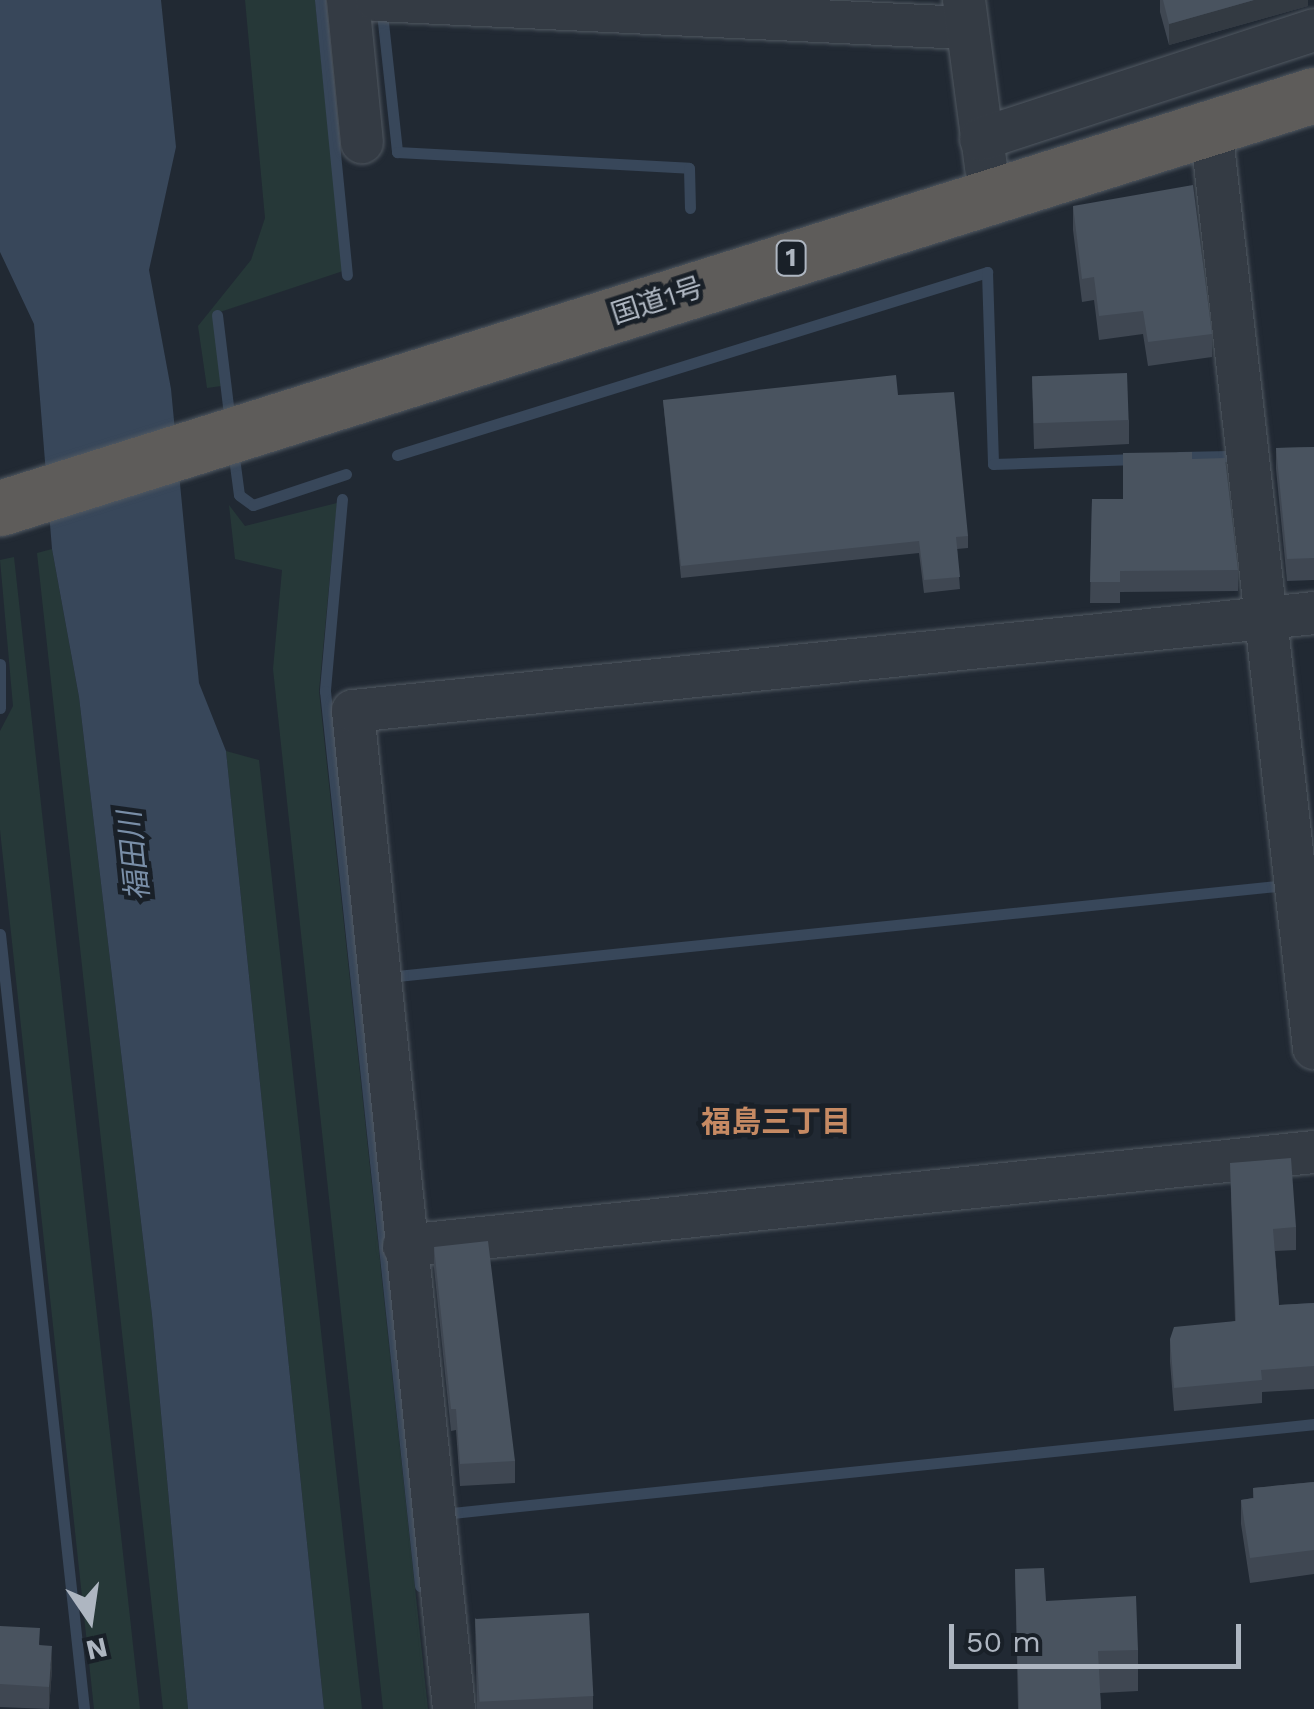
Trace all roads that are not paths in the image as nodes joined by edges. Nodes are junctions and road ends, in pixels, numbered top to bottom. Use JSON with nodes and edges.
{"nodes":[{"id":1,"x":348,"y":0,"type":"edge"},
{"id":2,"x":377,"y":0,"type":"edge"},
{"id":3,"x":963,"y":7,"type":"edge"},
{"id":4,"x":1314,"y":30,"type":"edge"},
{"id":5,"x":1314,"y":95,"type":"edge"},
{"id":6,"x":1211,"y":128,"type":"junction"},
{"id":7,"x":981,"y":139,"type":"junction"},
{"id":8,"x":362,"y":142,"type":"dead end"},
{"id":9,"x":991,"y":193,"type":"junction"},
{"id":10,"x":8,"y":506,"type":"edge"},
{"id":11,"x":1314,"y":613,"type":"edge"},
{"id":12,"x":1269,"y":617,"type":"junction"},
{"id":13,"x":1314,"y":1048,"type":"edge"},
{"id":14,"x":1314,"y":1152,"type":"edge"},
{"id":15,"x":404,"y":1246,"type":"junction"},
{"id":16,"x":454,"y":1709,"type":"edge"}],
"edges":[{"from":1,"to":8,"type":"street"},
{"from":2,"to":3,"type":"street"},
{"from":3,"to":7,"type":"street"},
{"from":4,"to":7,"type":"street"},
{"from":5,"to":6,"type":"highway","name":"国道1号","number":"1"},
{"from":6,"to":9,"type":"highway","name":"国道1号","number":"1"},
{"from":6,"to":12,"type":"street"},
{"from":7,"to":9,"type":"street"},
{"from":9,"to":10,"type":"highway","name":"国道1号","number":"1"},
{"from":11,"to":12,"type":"street"},
{"from":12,"to":13,"type":"street"},
{"from":12,"to":15,"type":"street"},
{"from":14,"to":15,"type":"street"},
{"from":15,"to":16,"type":"street"}]}
